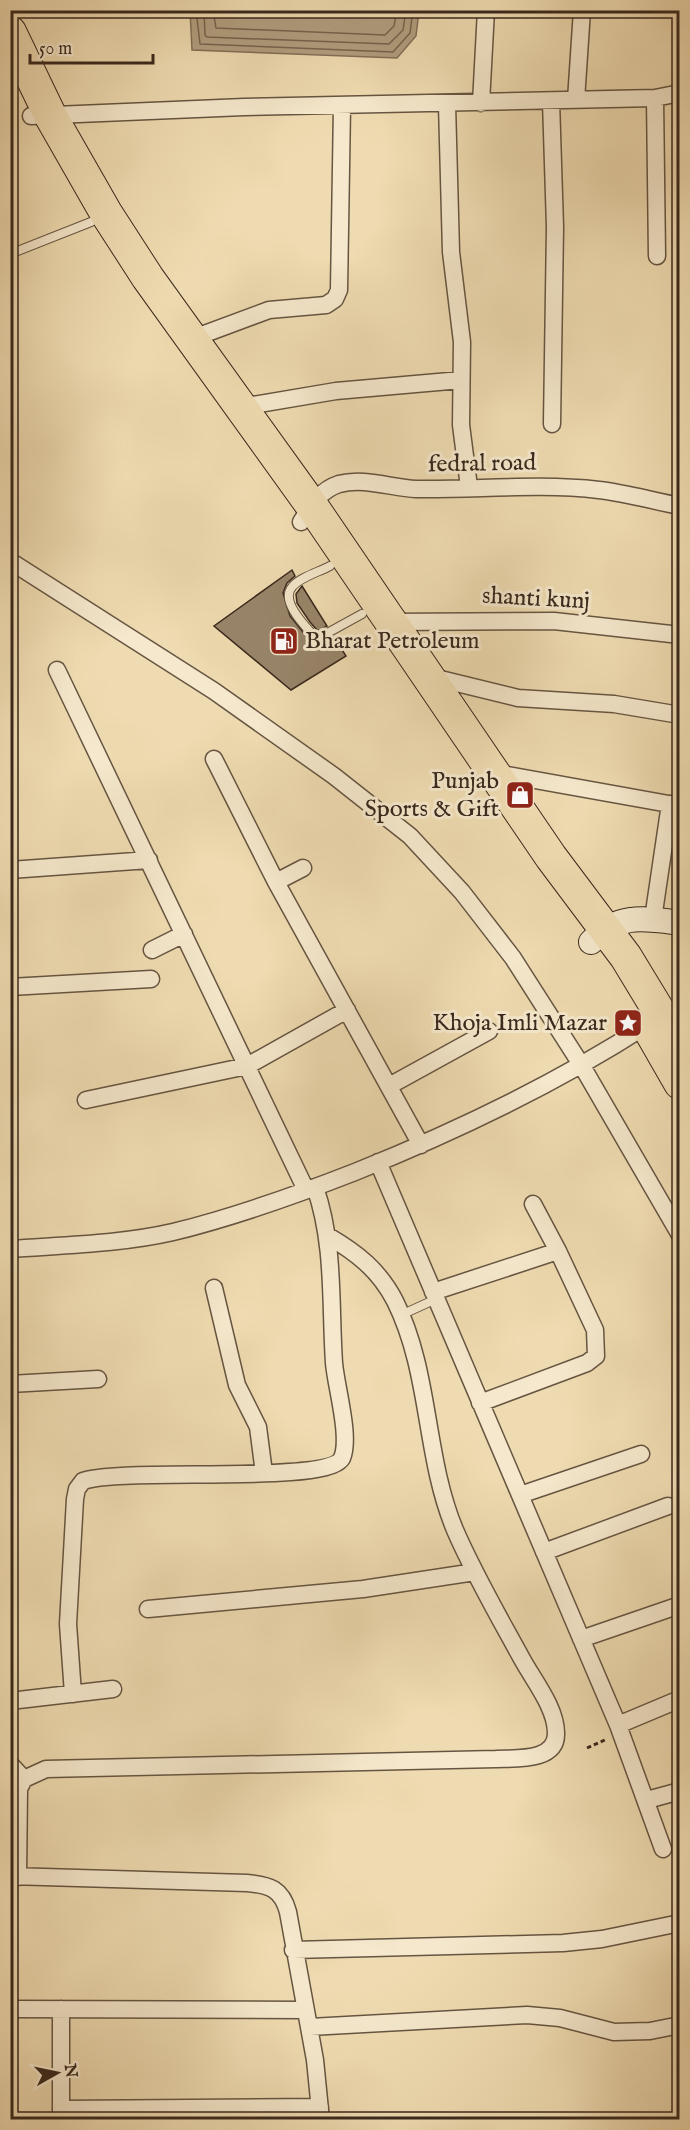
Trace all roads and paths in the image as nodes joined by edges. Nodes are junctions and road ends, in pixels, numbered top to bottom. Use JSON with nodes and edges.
{"nodes":[{"id":1,"x":486,"y":10,"type":"edge"},
{"id":2,"x":582,"y":10,"type":"edge"},
{"id":3,"x":10,"y":32,"type":"edge"},
{"id":4,"x":11,"y":80,"type":"edge"},
{"id":5,"x":680,"y":93,"type":"edge"},
{"id":6,"x":655,"y":98,"type":"junction"},
{"id":7,"x":576,"y":100,"type":"junction"},
{"id":8,"x":550,"y":101,"type":"junction"},
{"id":9,"x":481,"y":103,"type":"junction"},
{"id":10,"x":447,"y":104,"type":"junction"},
{"id":11,"x":342,"y":106,"type":"junction"},
{"id":12,"x":40,"y":115,"type":"junction"},
{"id":13,"x":91,"y":222,"type":"junction"},
{"id":14,"x":10,"y":254,"type":"edge"},
{"id":15,"x":657,"y":256,"type":"dead end"},
{"id":16,"x":191,"y":339,"type":"junction"},
{"id":17,"x":461,"y":380,"type":"junction"},
{"id":18,"x":241,"y":407,"type":"junction"},
{"id":19,"x":552,"y":424,"type":"dead end"},
{"id":20,"x":469,"y":487,"type":"junction"},
{"id":21,"x":680,"y":506,"type":"edge"},
{"id":22,"x":306,"y":514,"type":"junction"},
{"id":23,"x":10,"y":561,"type":"edge"},
{"id":24,"x":330,"y":566,"type":"junction"},
{"id":25,"x":376,"y":618,"type":"junction"},
{"id":26,"x":680,"y":636,"type":"edge"},
{"id":27,"x":57,"y":670,"type":"dead end"},
{"id":28,"x":428,"y":675,"type":"junction"},
{"id":29,"x":680,"y":715,"type":"edge"},
{"id":30,"x":214,"y":759,"type":"dead end"},
{"id":31,"x":495,"y":772,"type":"junction"},
{"id":32,"x":675,"y":805,"type":"edge"},
{"id":33,"x":148,"y":861,"type":"junction"},
{"id":34,"x":303,"y":868,"type":"dead end"},
{"id":35,"x":10,"y":870,"type":"edge"},
{"id":36,"x":276,"y":882,"type":"junction"},
{"id":37,"x":653,"y":919,"type":"junction"},
{"id":38,"x":680,"y":923,"type":"edge"},
{"id":39,"x":184,"y":934,"type":"junction"},
{"id":40,"x":598,"y":935,"type":"junction"},
{"id":41,"x":152,"y":950,"type":"dead end"},
{"id":42,"x":151,"y":980,"type":"dead end"},
{"id":43,"x":10,"y":987,"type":"edge"},
{"id":44,"x":347,"y":1010,"type":"junction"},
{"id":45,"x":647,"y":1025,"type":"junction"},
{"id":46,"x":489,"y":1031,"type":"dead end"},
{"id":47,"x":680,"y":1046,"type":"edge"},
{"id":48,"x":247,"y":1066,"type":"junction"},
{"id":49,"x":582,"y":1066,"type":"junction"},
{"id":50,"x":680,"y":1083,"type":"edge"},
{"id":51,"x":389,"y":1086,"type":"junction"},
{"id":52,"x":86,"y":1100,"type":"dead end"},
{"id":53,"x":422,"y":1144,"type":"junction"},
{"id":54,"x":378,"y":1162,"type":"junction"},
{"id":55,"x":311,"y":1189,"type":"junction"},
{"id":56,"x":533,"y":1204,"type":"dead end"},
{"id":57,"x":680,"y":1235,"type":"edge"},
{"id":58,"x":328,"y":1236,"type":"junction"},
{"id":59,"x":10,"y":1248,"type":"edge"},
{"id":60,"x":558,"y":1251,"type":"junction"},
{"id":61,"x":214,"y":1288,"type":"dead end"},
{"id":62,"x":434,"y":1296,"type":"junction"},
{"id":63,"x":401,"y":1315,"type":"junction"},
{"id":64,"x":98,"y":1379,"type":"dead end"},
{"id":65,"x":10,"y":1384,"type":"edge"},
{"id":66,"x":480,"y":1402,"type":"junction"},
{"id":67,"x":641,"y":1454,"type":"dead end"},
{"id":68,"x":264,"y":1473,"type":"junction"},
{"id":69,"x":520,"y":1495,"type":"junction"},
{"id":70,"x":669,"y":1506,"type":"dead end"},
{"id":71,"x":544,"y":1552,"type":"junction"},
{"id":72,"x":475,"y":1572,"type":"junction"},
{"id":73,"x":680,"y":1605,"type":"edge"},
{"id":74,"x":148,"y":1609,"type":"dead end"},
{"id":75,"x":581,"y":1639,"type":"junction"},
{"id":76,"x":113,"y":1689,"type":"dead end"},
{"id":77,"x":73,"y":1694,"type":"junction"},
{"id":78,"x":680,"y":1699,"type":"edge"},
{"id":79,"x":10,"y":1701,"type":"edge"},
{"id":80,"x":618,"y":1725,"type":"junction"},
{"id":81,"x":10,"y":1764,"type":"edge"},
{"id":82,"x":24,"y":1779,"type":"junction"},
{"id":83,"x":680,"y":1791,"type":"edge"},
{"id":84,"x":647,"y":1800,"type":"junction"},
{"id":85,"x":663,"y":1849,"type":"dead end"},
{"id":86,"x":14,"y":1877,"type":"edge"},
{"id":87,"x":680,"y":1923,"type":"edge"},
{"id":88,"x":294,"y":1950,"type":"junction"},
{"id":89,"x":10,"y":2009,"type":"edge"},
{"id":90,"x":61,"y":2009,"type":"junction"},
{"id":91,"x":306,"y":2010,"type":"junction"},
{"id":92,"x":680,"y":2025,"type":"edge"},
{"id":93,"x":310,"y":2027,"type":"junction"},
{"id":94,"x":320,"y":2113,"type":"edge"},
{"id":95,"x":62,"y":2114,"type":"edge"}],
"edges":[{"from":1,"to":9,"type":"street"},
{"from":2,"to":7,"type":"street"},
{"from":3,"to":12,"type":"highway"},
{"from":4,"to":12,"type":"highway"},
{"from":5,"to":6,"type":"street"},
{"from":6,"to":7,"type":"street"},
{"from":6,"to":15,"type":"street"},
{"from":7,"to":8,"type":"street"},
{"from":8,"to":9,"type":"street"},
{"from":8,"to":19,"type":"street"},
{"from":9,"to":10,"type":"street"},
{"from":10,"to":11,"type":"street"},
{"from":10,"to":17,"type":"street"},
{"from":11,"to":12,"type":"street"},
{"from":11,"to":16,"type":"street"},
{"from":12,"to":13,"type":"highway"},
{"from":12,"to":16,"type":"highway"},
{"from":13,"to":14,"type":"lane"},
{"from":13,"to":22,"type":"highway"},
{"from":16,"to":18,"type":"highway"},
{"from":17,"to":18,"type":"street"},
{"from":17,"to":20,"type":"street"},
{"from":18,"to":22,"type":"highway"},
{"from":20,"to":21,"type":"street","name":"fedral road"},
{"from":20,"to":22,"type":"street","name":"fedral road"},
{"from":22,"to":24,"type":"highway"},
{"from":22,"to":25,"type":"highway"},
{"from":23,"to":49,"type":"street"},
{"from":24,"to":25,"type":"highway"},
{"from":24,"to":25,"type":"lane"},
{"from":25,"to":26,"type":"street","name":"shanti kunj"},
{"from":25,"to":28,"type":"highway"},
{"from":25,"to":40,"type":"highway"},
{"from":27,"to":33,"type":"street"},
{"from":28,"to":29,"type":"street"},
{"from":28,"to":31,"type":"highway"},
{"from":30,"to":36,"type":"street"},
{"from":31,"to":32,"type":"street"},
{"from":31,"to":40,"type":"highway"},
{"from":32,"to":37,"type":"street"},
{"from":33,"to":35,"type":"street"},
{"from":33,"to":39,"type":"street"},
{"from":34,"to":36,"type":"street"},
{"from":36,"to":44,"type":"street"},
{"from":37,"to":38,"type":"street"},
{"from":37,"to":40,"type":"street"},
{"from":39,"to":41,"type":"street"},
{"from":39,"to":48,"type":"street"},
{"from":40,"to":45,"type":"highway"},
{"from":40,"to":47,"type":"highway"},
{"from":42,"to":43,"type":"street"},
{"from":44,"to":48,"type":"street"},
{"from":44,"to":51,"type":"street"},
{"from":45,"to":49,"type":"street"},
{"from":45,"to":50,"type":"highway"},
{"from":46,"to":51,"type":"street"},
{"from":48,"to":52,"type":"street"},
{"from":48,"to":55,"type":"street"},
{"from":49,"to":53,"type":"street"},
{"from":49,"to":57,"type":"street"},
{"from":51,"to":53,"type":"street"},
{"from":53,"to":54,"type":"street"},
{"from":54,"to":55,"type":"street"},
{"from":54,"to":62,"type":"street"},
{"from":55,"to":58,"type":"street"},
{"from":55,"to":59,"type":"street"},
{"from":56,"to":60,"type":"street"},
{"from":58,"to":63,"type":"street"},
{"from":58,"to":68,"type":"street"},
{"from":60,"to":62,"type":"street"},
{"from":60,"to":66,"type":"street"},
{"from":61,"to":68,"type":"street"},
{"from":62,"to":63,"type":"lane"},
{"from":62,"to":66,"type":"street"},
{"from":63,"to":72,"type":"street"},
{"from":64,"to":65,"type":"street"},
{"from":66,"to":69,"type":"street"},
{"from":67,"to":69,"type":"street"},
{"from":68,"to":77,"type":"street"},
{"from":69,"to":71,"type":"street"},
{"from":70,"to":71,"type":"street"},
{"from":71,"to":75,"type":"street"},
{"from":72,"to":74,"type":"street"},
{"from":72,"to":82,"type":"street"},
{"from":73,"to":75,"type":"street"},
{"from":75,"to":80,"type":"street"},
{"from":76,"to":77,"type":"street"},
{"from":77,"to":79,"type":"street"},
{"from":78,"to":80,"type":"street"},
{"from":80,"to":84,"type":"street"},
{"from":81,"to":82,"type":"street"},
{"from":82,"to":86,"type":"street"},
{"from":83,"to":84,"type":"street"},
{"from":84,"to":85,"type":"street"},
{"from":86,"to":88,"type":"street"},
{"from":87,"to":88,"type":"street"},
{"from":88,"to":91,"type":"street"},
{"from":89,"to":90,"type":"street"},
{"from":90,"to":91,"type":"street"},
{"from":90,"to":95,"type":"street"},
{"from":91,"to":93,"type":"street"},
{"from":92,"to":93,"type":"street"},
{"from":93,"to":94,"type":"street"},
{"from":94,"to":95,"type":"street"}]}
